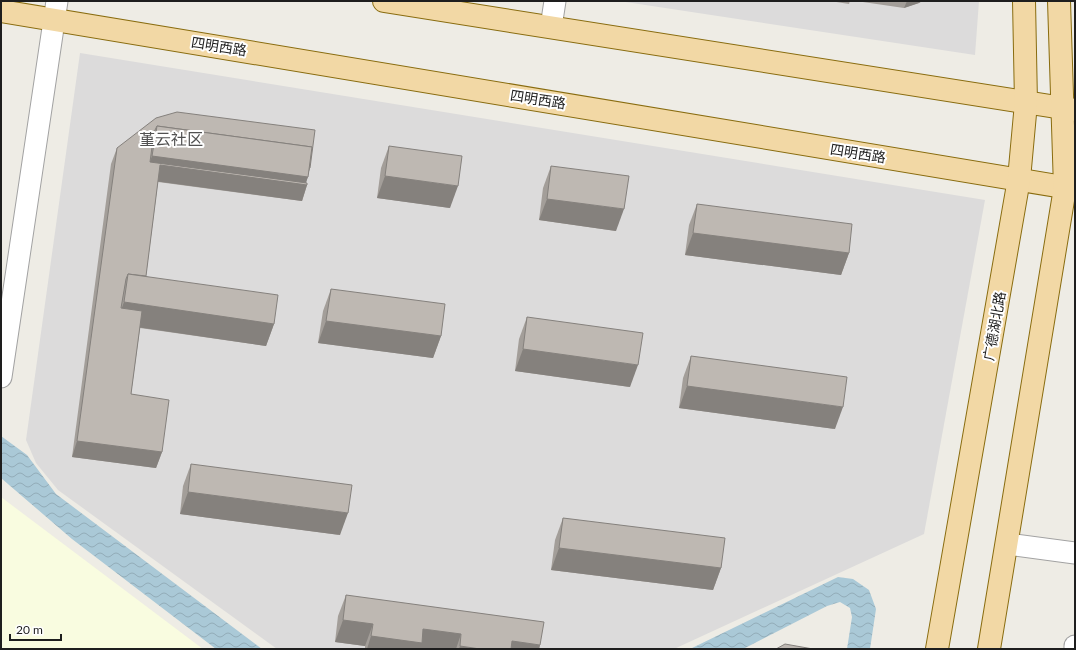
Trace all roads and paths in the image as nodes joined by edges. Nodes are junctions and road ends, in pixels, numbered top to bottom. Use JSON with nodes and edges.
{"nodes":[{"id":1,"x":384,"y":1,"type":"edge"},
{"id":2,"x":555,"y":1,"type":"edge"},
{"id":3,"x":1024,"y":1,"type":"edge"},
{"id":4,"x":1059,"y":1,"type":"edge"},
{"id":5,"x":55,"y":10,"type":"edge"},
{"id":6,"x":1,"y":11,"type":"edge"},
{"id":7,"x":551,"y":28,"type":"junction"},
{"id":8,"x":1026,"y":103,"type":"junction"},
{"id":9,"x":1069,"y":109,"type":"edge"},
{"id":10,"x":1019,"y":180,"type":"junction"},
{"id":11,"x":1070,"y":188,"type":"edge"},
{"id":12,"x":1,"y":377,"type":"edge"},
{"id":13,"x":1007,"y":544,"type":"junction"},
{"id":14,"x":1075,"y":553,"type":"edge"},
{"id":15,"x":937,"y":649,"type":"edge"},
{"id":16,"x":989,"y":649,"type":"edge"}],
"edges":[{"from":1,"to":7,"type":"main road"},
{"from":2,"to":7,"type":"street"},
{"from":3,"to":8,"type":"main road","name":"广德湖北路"},
{"from":4,"to":9,"type":"main road"},
{"from":5,"to":6,"type":"main road","name":"四明西路"},
{"from":5,"to":10,"type":"main road","name":"四明西路"},
{"from":5,"to":12,"type":"street"},
{"from":7,"to":8,"type":"main road"},
{"from":8,"to":9,"type":"main road"},
{"from":8,"to":10,"type":"main road","name":"广德湖北路"},
{"from":9,"to":11,"type":"main road"},
{"from":10,"to":11,"type":"main road","name":"四明西路"},
{"from":10,"to":15,"type":"main road","name":"广德湖北路"},
{"from":11,"to":13,"type":"main road"},
{"from":13,"to":14,"type":"street"},
{"from":13,"to":16,"type":"main road"}]}
